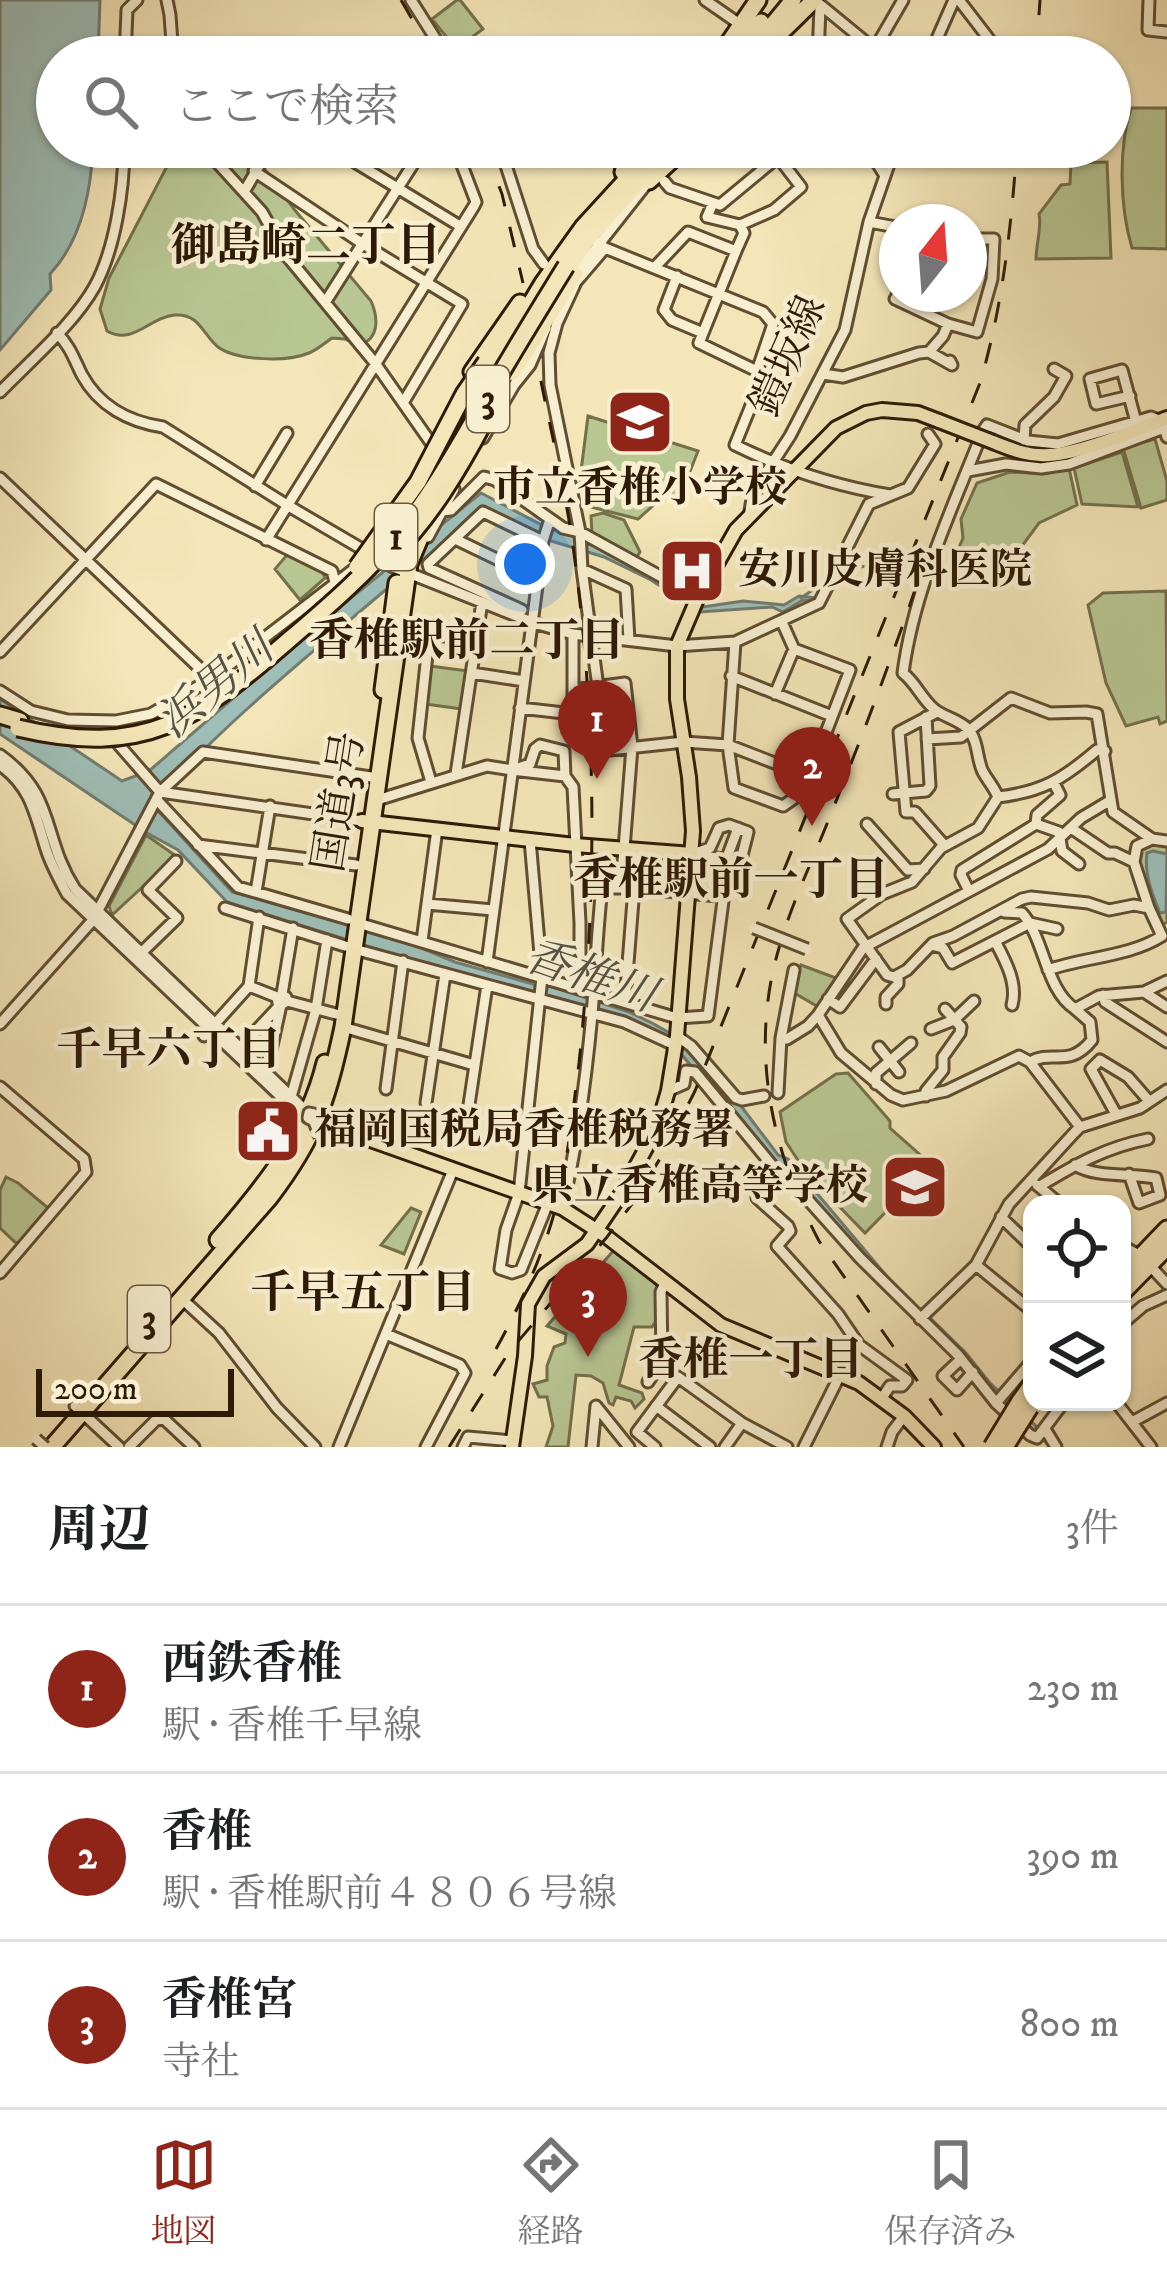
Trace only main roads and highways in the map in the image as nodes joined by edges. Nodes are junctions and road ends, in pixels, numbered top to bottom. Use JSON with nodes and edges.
{"nodes":[{"id":1,"x":762,"y":0,"type":"edge"},
{"id":2,"x":779,"y":0,"type":"edge"},
{"id":3,"x":793,"y":0,"type":"edge"},
{"id":4,"x":818,"y":2,"type":"edge"},
{"id":5,"x":733,"y":36,"type":"edge"},
{"id":6,"x":743,"y":36,"type":"edge"},
{"id":7,"x":749,"y":36,"type":"edge"},
{"id":8,"x":766,"y":36,"type":"edge"},
{"id":9,"x":777,"y":36,"type":"edge"},
{"id":10,"x":787,"y":36,"type":"edge"},
{"id":11,"x":635,"y":168,"type":"edge"},
{"id":12,"x":638,"y":168,"type":"edge"},
{"id":13,"x":642,"y":168,"type":"edge"},
{"id":14,"x":642,"y":168,"type":"edge"},
{"id":15,"x":667,"y":168,"type":"edge"},
{"id":16,"x":602,"y":222,"type":"junction"},
{"id":17,"x":573,"y":268,"type":"junction"},
{"id":18,"x":541,"y":276,"type":"junction"},
{"id":19,"x":1165,"y":426,"type":"edge"},
{"id":20,"x":461,"y":436,"type":"junction"},
{"id":21,"x":400,"y":565,"type":"junction"},
{"id":22,"x":351,"y":574,"type":"junction"},
{"id":23,"x":311,"y":621,"type":"junction"},
{"id":24,"x":0,"y":719,"type":"edge"},
{"id":25,"x":368,"y":822,"type":"junction"},
{"id":26,"x":692,"y":854,"type":"junction"},
{"id":27,"x":353,"y":921,"type":"junction"},
{"id":28,"x":310,"y":1115,"type":"junction"},
{"id":29,"x":1167,"y":1229,"type":"edge"},
{"id":30,"x":597,"y":1230,"type":"junction"},
{"id":31,"x":1167,"y":1247,"type":"edge"},
{"id":32,"x":1144,"y":1261,"type":"junction"},
{"id":33,"x":1131,"y":1270,"type":"edge"},
{"id":34,"x":1131,"y":1280,"type":"edge"},
{"id":35,"x":78,"y":1409,"type":"junction"},
{"id":36,"x":1023,"y":1409,"type":"edge"},
{"id":37,"x":1024,"y":1411,"type":"edge"},
{"id":38,"x":513,"y":1444,"type":"edge"},
{"id":39,"x":43,"y":1445,"type":"edge"},
{"id":40,"x":934,"y":1447,"type":"edge"},
{"id":41,"x":992,"y":1447,"type":"edge"},
{"id":42,"x":1005,"y":1447,"type":"edge"}],
"edges":[{"from":1,"to":5,"type":"highway"},
{"from":1,"to":6,"type":"highway"},
{"from":2,"to":7,"type":"highway"},
{"from":3,"to":8,"type":"highway"},
{"from":4,"to":9,"type":"highway"},
{"from":4,"to":10,"type":"highway"},
{"from":11,"to":18,"type":"highway"},
{"from":12,"to":18,"type":"highway","name":"国道3号","number":"3"},
{"from":13,"to":16,"type":"highway","name":"国道3号","number":"3"},
{"from":14,"to":20,"type":"highway","number":"1","bridge":true},
{"from":15,"to":16,"type":"highway"},
{"from":16,"to":17,"type":"highway","name":"国道3号","number":"3"},
{"from":17,"to":21,"type":"highway","name":"国道3号","number":"3"},
{"from":17,"to":23,"type":"highway","bridge":true},
{"from":18,"to":21,"type":"highway","name":"国道3号","number":"3"},
{"from":18,"to":21,"type":"highway"},
{"from":18,"to":22,"type":"highway","bridge":true},
{"from":19,"to":26,"type":"main road","bridge":true},
{"from":20,"to":22,"type":"highway","number":"1","bridge":true},
{"from":20,"to":23,"type":"highway","number":"1","bridge":true},
{"from":21,"to":25,"type":"highway","name":"国道3号","number":"3"},
{"from":21,"to":25,"type":"highway","name":"国道3号","number":"3"},
{"from":22,"to":24,"type":"highway","number":"1","bridge":true},
{"from":23,"to":24,"type":"highway","number":"1","bridge":true},
{"from":25,"to":26,"type":"main road"},
{"from":25,"to":27,"type":"highway","name":"国道3号","number":"3"},
{"from":25,"to":27,"type":"highway","name":"国道3号","number":"3"},
{"from":26,"to":30,"type":"main road"},
{"from":27,"to":28,"type":"highway","name":"国道3号","number":"3"},
{"from":28,"to":30,"type":"main road"},
{"from":28,"to":35,"type":"highway","name":"国道3号","number":"3"},
{"from":28,"to":35,"type":"highway","name":"国道3号","number":"3"},
{"from":29,"to":32,"type":"highway"},
{"from":30,"to":38,"type":"main road"},
{"from":30,"to":40,"type":"main road"},
{"from":31,"to":32,"type":"highway"},
{"from":32,"to":33,"type":"highway"},
{"from":32,"to":34,"type":"highway"},
{"from":35,"to":39,"type":"highway","name":"国道3号","number":"3"},
{"from":36,"to":41,"type":"highway","bridge":true},
{"from":37,"to":42,"type":"highway","bridge":true}]}
